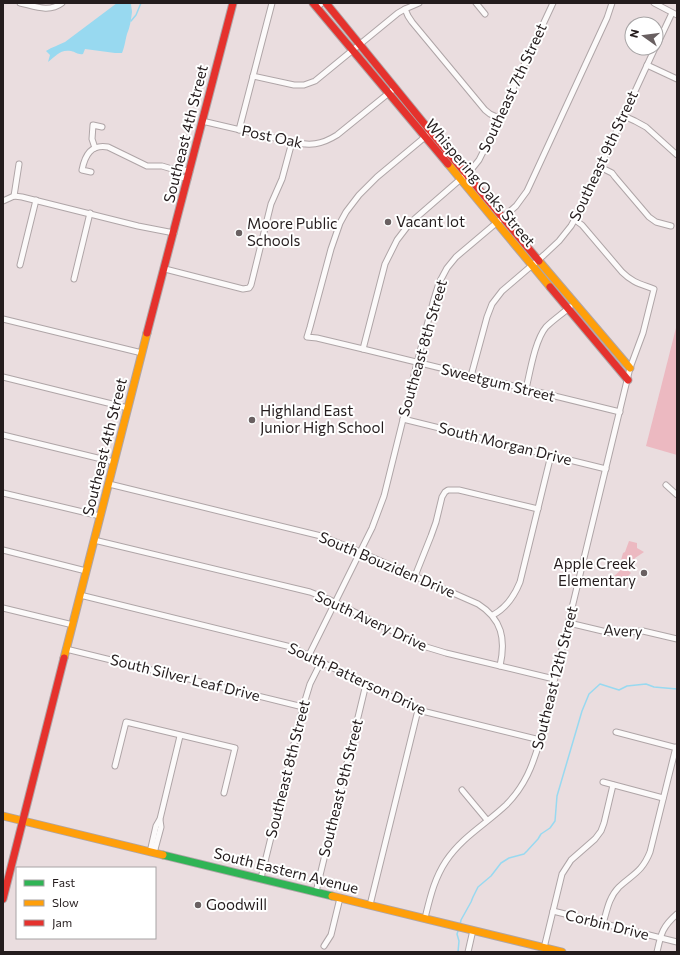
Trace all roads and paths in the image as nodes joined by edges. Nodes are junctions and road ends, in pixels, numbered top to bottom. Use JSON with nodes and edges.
{"nodes":[{"id":1,"x":20,"y":3,"type":"edge"},
{"id":2,"x":62,"y":3,"type":"edge"},
{"id":3,"x":233,"y":3,"type":"edge"},
{"id":4,"x":272,"y":3,"type":"edge"},
{"id":5,"x":326,"y":3,"type":"edge"},
{"id":6,"x":419,"y":3,"type":"edge"},
{"id":7,"x":476,"y":3,"type":"edge"},
{"id":8,"x":553,"y":3,"type":"edge"},
{"id":9,"x":612,"y":3,"type":"edge"},
{"id":10,"x":654,"y":3,"type":"edge"},
{"id":11,"x":317,"y":4,"type":"edge"},
{"id":12,"x":405,"y":9,"type":"junction"},
{"id":13,"x":485,"y":14,"type":"dead end"},
{"id":14,"x":674,"y":14,"type":"edge"},
{"id":15,"x":664,"y":32,"type":"edge"},
{"id":16,"x":359,"y":44,"type":"junction"},
{"id":17,"x":353,"y":50,"type":"junction"},
{"id":18,"x":652,"y":56,"type":"edge"},
{"id":19,"x":647,"y":66,"type":"junction"},
{"id":20,"x":253,"y":76,"type":"junction"},
{"id":21,"x":677,"y":79,"type":"edge"},
{"id":22,"x":395,"y":88,"type":"junction"},
{"id":23,"x":388,"y":94,"type":"junction"},
{"id":24,"x":624,"y":116,"type":"junction"},
{"id":25,"x":499,"y":118,"type":"junction"},
{"id":26,"x":202,"y":121,"type":"junction"},
{"id":27,"x":102,"y":127,"type":"dead end"},
{"id":28,"x":239,"y":130,"type":"junction"},
{"id":29,"x":431,"y":132,"type":"junction"},
{"id":30,"x":424,"y":137,"type":"junction"},
{"id":31,"x":292,"y":142,"type":"junction"},
{"id":32,"x":95,"y":148,"type":"junction"},
{"id":33,"x":677,"y":155,"type":"edge"},
{"id":34,"x":19,"y":164,"type":"dead end"},
{"id":35,"x":600,"y":167,"type":"junction"},
{"id":36,"x":172,"y":169,"type":"junction"},
{"id":37,"x":190,"y":171,"type":"junction"},
{"id":38,"x":91,"y":172,"type":"dead end"},
{"id":39,"x":467,"y":174,"type":"junction"},
{"id":40,"x":188,"y":180,"type":"junction"},
{"id":41,"x":460,"y":180,"type":"junction"},
{"id":42,"x":14,"y":196,"type":"junction"},
{"id":43,"x":36,"y":200,"type":"junction"},
{"id":44,"x":3,"y":201,"type":"edge"},
{"id":45,"x":90,"y":213,"type":"junction"},
{"id":46,"x":503,"y":217,"type":"junction"},
{"id":47,"x":575,"y":220,"type":"junction"},
{"id":48,"x":496,"y":223,"type":"junction"},
{"id":49,"x":671,"y":226,"type":"dead end"},
{"id":50,"x":174,"y":234,"type":"junction"},
{"id":51,"x":539,"y":260,"type":"junction"},
{"id":52,"x":20,"y":265,"type":"dead end"},
{"id":53,"x":532,"y":265,"type":"junction"},
{"id":54,"x":165,"y":269,"type":"junction"},
{"id":55,"x":74,"y":279,"type":"dead end"},
{"id":56,"x":575,"y":303,"type":"junction"},
{"id":57,"x":568,"y":309,"type":"junction"},
{"id":58,"x":3,"y":319,"type":"edge"},
{"id":59,"x":363,"y":349,"type":"junction"},
{"id":60,"x":142,"y":353,"type":"junction"},
{"id":61,"x":417,"y":363,"type":"junction"},
{"id":62,"x":630,"y":368,"type":"junction"},
{"id":63,"x":471,"y":376,"type":"junction"},
{"id":64,"x":3,"y":377,"type":"edge"},
{"id":65,"x":628,"y":380,"type":"junction"},
{"id":66,"x":526,"y":389,"type":"junction"},
{"id":67,"x":128,"y":408,"type":"junction"},
{"id":68,"x":620,"y":412,"type":"junction"},
{"id":69,"x":403,"y":419,"type":"junction"},
{"id":70,"x":3,"y":435,"type":"edge"},
{"id":71,"x":551,"y":455,"type":"junction"},
{"id":72,"x":114,"y":462,"type":"junction"},
{"id":73,"x":606,"y":469,"type":"junction"},
{"id":74,"x":109,"y":484,"type":"junction"},
{"id":75,"x":666,"y":485,"type":"dead end"},
{"id":76,"x":3,"y":493,"type":"edge"},
{"id":77,"x":677,"y":495,"type":"edge"},
{"id":78,"x":538,"y":509,"type":"junction"},
{"id":79,"x":100,"y":516,"type":"junction"},
{"id":80,"x":94,"y":540,"type":"junction"},
{"id":81,"x":3,"y":550,"type":"edge"},
{"id":82,"x":360,"y":552,"type":"junction"},
{"id":83,"x":86,"y":571,"type":"junction"},
{"id":84,"x":415,"y":576,"type":"junction"},
{"id":85,"x":80,"y":595,"type":"junction"},
{"id":86,"x":335,"y":602,"type":"junction"},
{"id":87,"x":3,"y":608,"type":"edge"},
{"id":88,"x":493,"y":615,"type":"junction"},
{"id":89,"x":569,"y":623,"type":"junction"},
{"id":90,"x":72,"y":625,"type":"junction"},
{"id":91,"x":677,"y":639,"type":"edge"},
{"id":92,"x":66,"y":649,"type":"junction"},
{"id":93,"x":309,"y":655,"type":"junction"},
{"id":94,"x":321,"y":662,"type":"junction"},
{"id":95,"x":500,"y":666,"type":"junction"},
{"id":96,"x":554,"y":680,"type":"junction"},
{"id":97,"x":366,"y":684,"type":"junction"},
{"id":98,"x":303,"y":707,"type":"junction"},
{"id":99,"x":418,"y":710,"type":"junction"},
{"id":100,"x":616,"y":732,"type":"dead end"},
{"id":101,"x":180,"y":736,"type":"junction"},
{"id":102,"x":540,"y":740,"type":"junction"},
{"id":103,"x":676,"y":747,"type":"edge"},
{"id":104,"x":115,"y":766,"type":"dead end"},
{"id":105,"x":603,"y":782,"type":"dead end"},
{"id":106,"x":613,"y":785,"type":"junction"},
{"id":107,"x":462,"y":790,"type":"dead end"},
{"id":108,"x":224,"y":793,"type":"dead end"},
{"id":109,"x":663,"y":798,"type":"junction"},
{"id":110,"x":3,"y":816,"type":"edge"},
{"id":111,"x":487,"y":820,"type":"junction"},
{"id":112,"x":22,"y":821,"type":"junction"},
{"id":113,"x":152,"y":853,"type":"junction"},
{"id":114,"x":260,"y":878,"type":"junction"},
{"id":115,"x":316,"y":892,"type":"junction"},
{"id":116,"x":340,"y":898,"type":"junction"},
{"id":117,"x":3,"y":899,"type":"edge"},
{"id":118,"x":370,"y":905,"type":"junction"},
{"id":119,"x":553,"y":911,"type":"junction"},
{"id":120,"x":677,"y":914,"type":"edge"},
{"id":121,"x":425,"y":918,"type":"junction"},
{"id":122,"x":603,"y":924,"type":"junction"},
{"id":123,"x":473,"y":930,"type":"junction"},
{"id":124,"x":660,"y":938,"type":"junction"},
{"id":125,"x":677,"y":942,"type":"edge"},
{"id":126,"x":324,"y":946,"type":"dead end"},
{"id":127,"x":544,"y":948,"type":"junction"},
{"id":128,"x":468,"y":952,"type":"edge"},
{"id":129,"x":562,"y":952,"type":"edge"},
{"id":130,"x":656,"y":952,"type":"edge"}],
"edges":[{"from":1,"to":2,"type":"street"},
{"from":3,"to":26,"type":"main road","name":"Southeast 4th Street"},
{"from":4,"to":20,"type":"street"},
{"from":5,"to":16,"type":"main road","name":"Whispering Oaks Street"},
{"from":6,"to":12,"type":"street"},
{"from":7,"to":13,"type":"street"},
{"from":8,"to":25,"type":"street","name":"Southeast 7th Street"},
{"from":9,"to":46,"type":"street","name":"Southeast 8th Street"},
{"from":10,"to":14,"type":"street"},
{"from":11,"to":17,"type":"main road","name":"Whispering Oaks Street"},
{"from":12,"to":16,"type":"street"},
{"from":12,"to":25,"type":"street"},
{"from":14,"to":15,"type":"street","name":"Southeast 9th Street"},
{"from":16,"to":17,"type":"street"},
{"from":16,"to":22,"type":"main road","name":"Whispering Oaks Street"},
{"from":17,"to":20,"type":"street"},
{"from":17,"to":23,"type":"main road","name":"Whispering Oaks Street"},
{"from":18,"to":19,"type":"street","name":"Southeast 9th Street"},
{"from":19,"to":21,"type":"street"},
{"from":19,"to":24,"type":"street","name":"Southeast 9th Street"},
{"from":20,"to":28,"type":"street"},
{"from":22,"to":23,"type":"street","name":"Post Oak"},
{"from":22,"to":29,"type":"main road","name":"Whispering Oaks Street"},
{"from":23,"to":30,"type":"main road","name":"Whispering Oaks Street"},
{"from":23,"to":31,"type":"street","name":"Post Oak"},
{"from":24,"to":33,"type":"street"},
{"from":24,"to":35,"type":"street","name":"Southeast 9th Street"},
{"from":25,"to":39,"type":"street","name":"Southeast 7th Street"},
{"from":26,"to":28,"type":"street","name":"Post Oak"},
{"from":26,"to":37,"type":"main road","name":"Southeast 4th Street"},
{"from":27,"to":32,"type":"street"},
{"from":28,"to":31,"type":"street","name":"Post Oak"},
{"from":29,"to":30,"type":"street"},
{"from":29,"to":39,"type":"main road","name":"Whispering Oaks Street"},
{"from":30,"to":41,"type":"main road","name":"Whispering Oaks Street"},
{"from":30,"to":59,"type":"street","name":"Sweetgum Street"},
{"from":31,"to":54,"type":"street"},
{"from":32,"to":36,"type":"street"},
{"from":32,"to":38,"type":"street"},
{"from":34,"to":42,"type":"street"},
{"from":35,"to":47,"type":"street","name":"Southeast 9th Street"},
{"from":35,"to":49,"type":"street"},
{"from":36,"to":37,"type":"street"},
{"from":36,"to":40,"type":"street"},
{"from":37,"to":40,"type":"main road","name":"Southeast 4th Street"},
{"from":39,"to":41,"type":"street","name":"Southeast 7th Street"},
{"from":39,"to":46,"type":"main road","name":"Whispering Oaks Street"},
{"from":40,"to":50,"type":"main road","name":"Southeast 4th Street"},
{"from":41,"to":48,"type":"main road","name":"Whispering Oaks Street"},
{"from":41,"to":59,"type":"street","name":"Southeast 7th Street"},
{"from":42,"to":43,"type":"street"},
{"from":42,"to":44,"type":"street"},
{"from":43,"to":45,"type":"street"},
{"from":43,"to":52,"type":"street"},
{"from":45,"to":50,"type":"street"},
{"from":45,"to":55,"type":"street"},
{"from":46,"to":48,"type":"street","name":"Southeast 8th Street"},
{"from":46,"to":51,"type":"main road","name":"Whispering Oaks Street"},
{"from":47,"to":51,"type":"street","name":"Southeast 9th Street"},
{"from":47,"to":62,"type":"street","name":"Southeast 12th Street"},
{"from":48,"to":53,"type":"main road","name":"Whispering Oaks Street"},
{"from":48,"to":61,"type":"street","name":"Southeast 8th Street"},
{"from":50,"to":54,"type":"main road","name":"Southeast 4th Street"},
{"from":51,"to":53,"type":"street","name":"Southeast 9th Street"},
{"from":51,"to":56,"type":"main road","name":"Whispering Oaks Street"},
{"from":53,"to":57,"type":"main road","name":"Whispering Oaks Street"},
{"from":53,"to":63,"type":"street","name":"Southeast 9th Street"},
{"from":54,"to":60,"type":"main road","name":"Southeast 4th Street"},
{"from":56,"to":57,"type":"street"},
{"from":56,"to":62,"type":"main road","name":"Whispering Oaks Street"},
{"from":57,"to":65,"type":"main road","name":"Whispering Oaks Street"},
{"from":57,"to":66,"type":"street"},
{"from":58,"to":60,"type":"street"},
{"from":59,"to":61,"type":"street","name":"Sweetgum Street"},
{"from":60,"to":67,"type":"main road","name":"Southeast 4th Street"},
{"from":61,"to":63,"type":"street","name":"Sweetgum Street"},
{"from":61,"to":69,"type":"street","name":"Southeast 8th Street"},
{"from":62,"to":65,"type":"street","name":"Southeast 12th Street"},
{"from":63,"to":66,"type":"street","name":"Sweetgum Street"},
{"from":64,"to":67,"type":"street"},
{"from":65,"to":68,"type":"street","name":"Southeast 12th Street"},
{"from":66,"to":68,"type":"street","name":"Sweetgum Street"},
{"from":67,"to":72,"type":"main road","name":"Southeast 4th Street"},
{"from":68,"to":73,"type":"street","name":"Southeast 12th Street"},
{"from":69,"to":71,"type":"street","name":"South Morgan Drive"},
{"from":69,"to":82,"type":"street","name":"Southeast 8th Street"},
{"from":70,"to":72,"type":"street"},
{"from":71,"to":73,"type":"street","name":"South Morgan Drive"},
{"from":71,"to":78,"type":"street"},
{"from":72,"to":74,"type":"main road","name":"Southeast 4th Street"},
{"from":73,"to":89,"type":"street","name":"Southeast 12th Street"},
{"from":74,"to":79,"type":"main road","name":"Southeast 4th Street"},
{"from":74,"to":82,"type":"street","name":"South Bouziden Drive"},
{"from":75,"to":77,"type":"street"},
{"from":76,"to":79,"type":"street"},
{"from":78,"to":84,"type":"street"},
{"from":78,"to":88,"type":"street"},
{"from":79,"to":80,"type":"main road","name":"Southeast 4th Street"},
{"from":80,"to":83,"type":"main road","name":"Southeast 4th Street"},
{"from":80,"to":86,"type":"street","name":"South Avery Drive"},
{"from":81,"to":83,"type":"street"},
{"from":82,"to":84,"type":"street","name":"South Bouziden Drive"},
{"from":82,"to":86,"type":"street","name":"Southeast 8th Street"},
{"from":83,"to":85,"type":"main road","name":"Southeast 4th Street"},
{"from":84,"to":88,"type":"street","name":"South Bouziden Drive"},
{"from":85,"to":90,"type":"main road","name":"Southeast 4th Street"},
{"from":85,"to":93,"type":"street","name":"South Patterson Drive"},
{"from":86,"to":93,"type":"street","name":"Southeast 8th Street"},
{"from":86,"to":95,"type":"street","name":"South Avery Drive"},
{"from":87,"to":90,"type":"street"},
{"from":88,"to":95,"type":"street"},
{"from":89,"to":91,"type":"street","name":"Avery"},
{"from":89,"to":96,"type":"street","name":"Southeast 12th Street"},
{"from":90,"to":92,"type":"main road","name":"Southeast 4th Street"},
{"from":92,"to":98,"type":"street","name":"South Silver Leaf Drive"},
{"from":92,"to":112,"type":"main road","name":"Southeast 4th Street"},
{"from":93,"to":94,"type":"street","name":"South Patterson Drive"},
{"from":94,"to":97,"type":"street","name":"South Patterson Drive"},
{"from":94,"to":98,"type":"street","name":"Southeast 8th Street"},
{"from":95,"to":96,"type":"street","name":"South Avery Drive"},
{"from":96,"to":102,"type":"street","name":"Southeast 12th Street"},
{"from":97,"to":99,"type":"street","name":"South Patterson Drive"},
{"from":97,"to":115,"type":"street","name":"Southeast 9th Street"},
{"from":98,"to":114,"type":"street","name":"Southeast 8th Street"},
{"from":99,"to":102,"type":"street","name":"South Patterson Drive"},
{"from":99,"to":118,"type":"street"},
{"from":100,"to":103,"type":"street"},
{"from":101,"to":104,"type":"street"},
{"from":101,"to":108,"type":"street"},
{"from":101,"to":113,"type":"street"},
{"from":102,"to":111,"type":"street","name":"Southeast 12th Street"},
{"from":103,"to":109,"type":"street"},
{"from":105,"to":106,"type":"street"},
{"from":106,"to":109,"type":"street"},
{"from":106,"to":119,"type":"street"},
{"from":107,"to":111,"type":"street"},
{"from":109,"to":122,"type":"street"},
{"from":110,"to":112,"type":"main road","name":"South Eastern Avenue"},
{"from":111,"to":121,"type":"street","name":"Southeast 12th Street"},
{"from":112,"to":113,"type":"main road","name":"South Eastern Avenue"},
{"from":112,"to":117,"type":"main road","name":"Southeast 4th Street"},
{"from":113,"to":114,"type":"main road","name":"South Eastern Avenue"},
{"from":114,"to":115,"type":"main road","name":"South Eastern Avenue"},
{"from":115,"to":116,"type":"main road","name":"South Eastern Avenue"},
{"from":116,"to":118,"type":"main road","name":"South Eastern Avenue"},
{"from":116,"to":126,"type":"street"},
{"from":118,"to":121,"type":"main road","name":"South Eastern Avenue"},
{"from":119,"to":122,"type":"street","name":"Corbin Drive"},
{"from":119,"to":127,"type":"street"},
{"from":120,"to":124,"type":"street"},
{"from":121,"to":123,"type":"main road","name":"South Eastern Avenue"},
{"from":122,"to":124,"type":"street","name":"Corbin Drive"},
{"from":123,"to":127,"type":"main road","name":"South Eastern Avenue"},
{"from":123,"to":128,"type":"street"},
{"from":124,"to":125,"type":"street","name":"Corbin Drive"},
{"from":124,"to":130,"type":"street"},
{"from":127,"to":129,"type":"main road","name":"South Eastern Avenue"}]}
